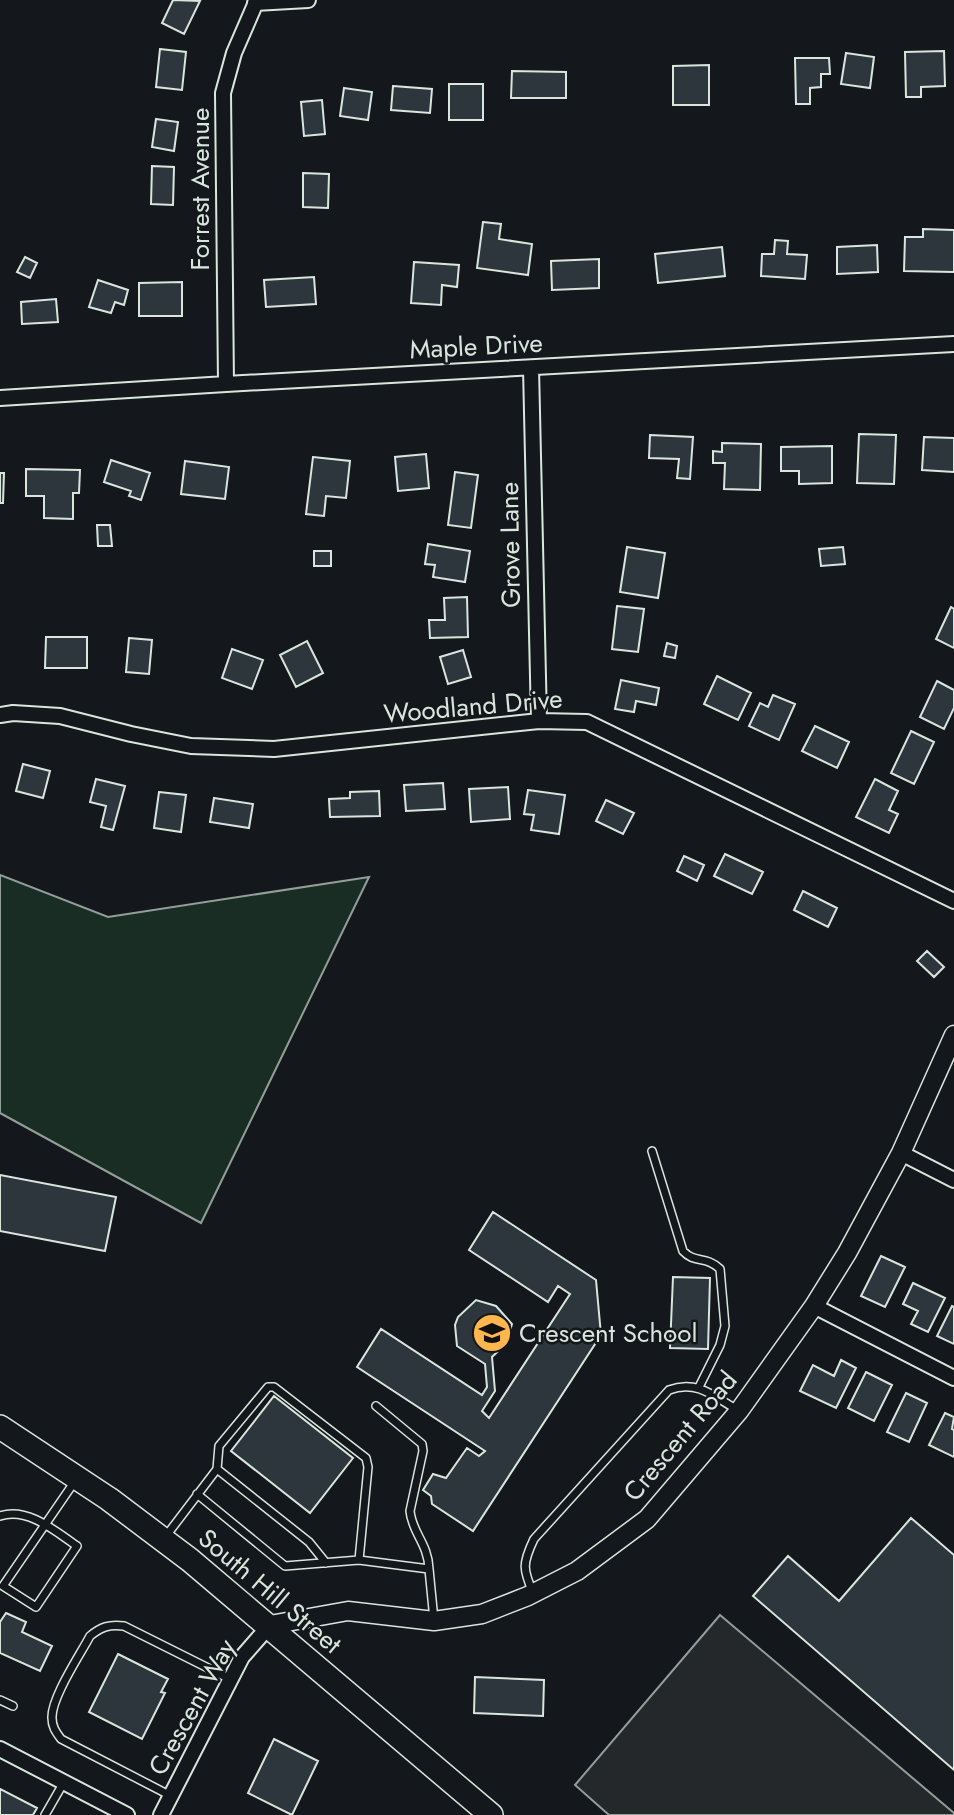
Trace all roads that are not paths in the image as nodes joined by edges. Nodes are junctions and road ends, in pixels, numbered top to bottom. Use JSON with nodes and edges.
{"nodes":[{"id":1,"x":308,"y":0,"type":"edge"},
{"id":2,"x":256,"y":2,"type":"edge"},
{"id":3,"x":954,"y":344,"type":"edge"},
{"id":4,"x":531,"y":368,"type":"junction"},
{"id":5,"x":226,"y":384,"type":"junction"},
{"id":6,"x":0,"y":398,"type":"edge"},
{"id":7,"x":0,"y":715,"type":"edge"},
{"id":8,"x":539,"y":721,"type":"junction"},
{"id":9,"x":954,"y":901,"type":"edge"},
{"id":10,"x":954,"y":1035,"type":"edge"},
{"id":11,"x":652,"y":1151,"type":"dead end"},
{"id":12,"x":901,"y":1153,"type":"junction"},
{"id":13,"x":954,"y":1180,"type":"edge"},
{"id":14,"x":814,"y":1306,"type":"junction"},
{"id":15,"x":954,"y":1378,"type":"edge"},
{"id":16,"x":699,"y":1387,"type":"junction"},
{"id":17,"x":376,"y":1406,"type":"dead end"},
{"id":18,"x":739,"y":1411,"type":"junction"},
{"id":19,"x":0,"y":1427,"type":"edge"},
{"id":20,"x":216,"y":1469,"type":"junction"},
{"id":21,"x":78,"y":1477,"type":"junction"},
{"id":22,"x":197,"y":1494,"type":"junction"},
{"id":23,"x":0,"y":1516,"type":"edge"},
{"id":24,"x":45,"y":1525,"type":"junction"},
{"id":25,"x":164,"y":1539,"type":"junction"},
{"id":26,"x":359,"y":1560,"type":"junction"},
{"id":27,"x":326,"y":1563,"type":"junction"},
{"id":28,"x":429,"y":1569,"type":"junction"},
{"id":29,"x":2,"y":1585,"type":"edge"},
{"id":30,"x":533,"y":1594,"type":"junction"},
{"id":31,"x":435,"y":1621,"type":"junction"},
{"id":32,"x":270,"y":1625,"type":"junction"},
{"id":33,"x":230,"y":1679,"type":"junction"},
{"id":34,"x":0,"y":1700,"type":"edge"},
{"id":35,"x":13,"y":1706,"type":"dead end"},
{"id":36,"x":0,"y":1749,"type":"edge"},
{"id":37,"x":64,"y":1782,"type":"junction"},
{"id":38,"x":171,"y":1796,"type":"junction"},
{"id":39,"x":45,"y":1815,"type":"edge"},
{"id":40,"x":127,"y":1815,"type":"edge"},
{"id":41,"x":161,"y":1815,"type":"edge"},
{"id":42,"x":492,"y":1815,"type":"edge"}],
"edges":[{"from":1,"to":2,"type":"street"},
{"from":2,"to":5,"type":"street","name":"Forrest Avenue"},
{"from":3,"to":4,"type":"street","name":"Maple Drive"},
{"from":4,"to":5,"type":"street","name":"Maple Drive"},
{"from":4,"to":8,"type":"street","name":"Grove Lane"},
{"from":5,"to":6,"type":"street","name":"Maple Drive"},
{"from":7,"to":8,"type":"street","name":"Woodland Drive"},
{"from":8,"to":9,"type":"street","name":"Woodland Drive"},
{"from":10,"to":12,"type":"street","name":"Crescent Road"},
{"from":11,"to":16,"type":"lane"},
{"from":12,"to":13,"type":"street"},
{"from":12,"to":14,"type":"street","name":"Crescent Road"},
{"from":14,"to":15,"type":"street"},
{"from":14,"to":18,"type":"street","name":"Crescent Road"},
{"from":16,"to":18,"type":"lane"},
{"from":16,"to":30,"type":"lane"},
{"from":17,"to":28,"type":"lane"},
{"from":18,"to":30,"type":"street","name":"Crescent Road"},
{"from":19,"to":21,"type":"main road","name":"South Hill Street"},
{"from":20,"to":22,"type":"lane"},
{"from":20,"to":26,"type":"lane"},
{"from":20,"to":27,"type":"lane"},
{"from":21,"to":24,"type":"lane"},
{"from":21,"to":25,"type":"main road","name":"South Hill Street"},
{"from":22,"to":25,"type":"lane"},
{"from":22,"to":27,"type":"lane"},
{"from":23,"to":24,"type":"lane"},
{"from":24,"to":29,"type":"lane"},
{"from":24,"to":29,"type":"lane"},
{"from":25,"to":32,"type":"main road","name":"South Hill Street"},
{"from":26,"to":27,"type":"lane"},
{"from":26,"to":28,"type":"lane"},
{"from":28,"to":31,"type":"lane"},
{"from":30,"to":31,"type":"street","name":"Crescent Road"},
{"from":31,"to":32,"type":"street","name":"Crescent Road"},
{"from":32,"to":33,"type":"street","name":"Crescent Way"},
{"from":32,"to":42,"type":"main road","name":"South Hill Street"},
{"from":33,"to":38,"type":"street","name":"Crescent Way"},
{"from":33,"to":38,"type":"lane"},
{"from":34,"to":35,"type":"lane"},
{"from":36,"to":37,"type":"street"},
{"from":37,"to":39,"type":"lane"},
{"from":37,"to":40,"type":"street"},
{"from":38,"to":41,"type":"street","name":"Crescent Way"}]}
